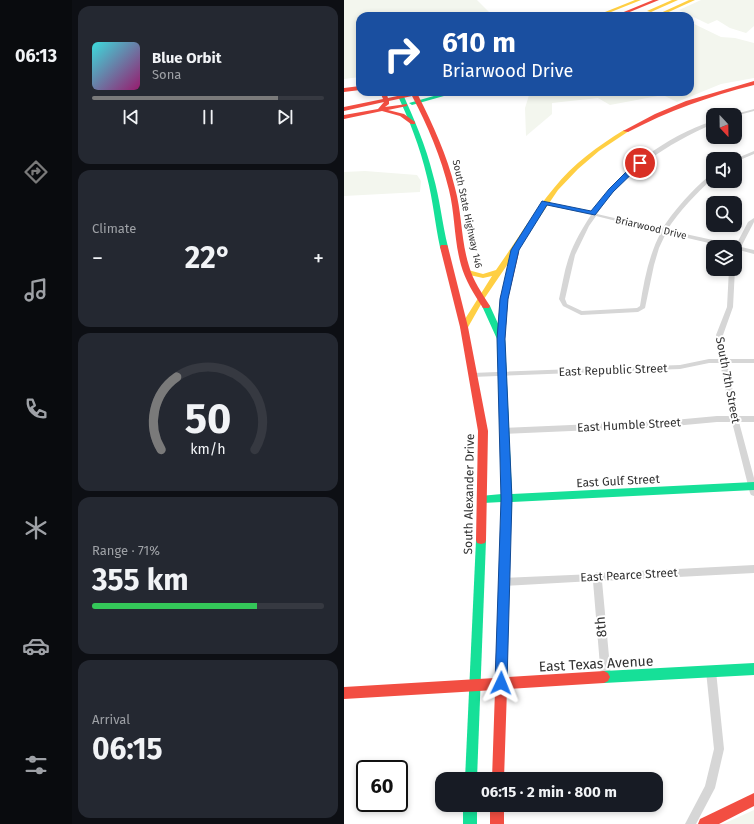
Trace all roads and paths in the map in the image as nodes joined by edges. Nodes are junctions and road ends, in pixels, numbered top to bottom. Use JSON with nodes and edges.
{"nodes":[{"id":1,"x":639,"y":0,"type":"edge"},
{"id":2,"x":657,"y":0,"type":"edge"},
{"id":3,"x":676,"y":0,"type":"edge"},
{"id":4,"x":693,"y":0,"type":"edge"},
{"id":5,"x":608,"y":12,"type":"edge"},
{"id":6,"x":626,"y":12,"type":"edge"},
{"id":7,"x":647,"y":12,"type":"edge"},
{"id":8,"x":665,"y":12,"type":"edge"},
{"id":9,"x":754,"y":83,"type":"edge"},
{"id":10,"x":356,"y":88,"type":"edge"},
{"id":11,"x":344,"y":90,"type":"edge"},
{"id":12,"x":379,"y":96,"type":"edge"},
{"id":13,"x":401,"y":96,"type":"edge"},
{"id":14,"x":415,"y":96,"type":"edge"},
{"id":15,"x":442,"y":96,"type":"joint"},
{"id":16,"x":344,"y":100,"type":"edge"},
{"id":17,"x":418,"y":102,"type":"junction"},
{"id":18,"x":405,"y":104,"type":"junction"},
{"id":19,"x":344,"y":108,"type":"edge"},
{"id":20,"x":754,"y":110,"type":"edge"},
{"id":21,"x":371,"y":111,"type":"junction"},
{"id":22,"x":742,"y":113,"type":"edge"},
{"id":23,"x":344,"y":117,"type":"edge"},
{"id":24,"x":428,"y":119,"type":"junction"},
{"id":25,"x":413,"y":123,"type":"junction"},
{"id":26,"x":706,"y":125,"type":"edge"},
{"id":27,"x":754,"y":152,"type":"edge"},
{"id":28,"x":742,"y":158,"type":"edge"},
{"id":29,"x":706,"y":181,"type":"edge"},
{"id":30,"x":545,"y":203,"type":"junction"},
{"id":31,"x":593,"y":214,"type":"junction"},
{"id":32,"x":754,"y":220,"type":"edge"},
{"id":33,"x":439,"y":229,"type":"junction"},
{"id":34,"x":663,"y":231,"type":"junction"},
{"id":35,"x":739,"y":240,"type":"edge"},
{"id":36,"x":706,"y":241,"type":"edge"},
{"id":37,"x":461,"y":244,"type":"junction"},
{"id":38,"x":742,"y":249,"type":"edge"},
{"id":39,"x":515,"y":250,"type":"junction"},
{"id":40,"x":754,"y":252,"type":"edge"},
{"id":41,"x":468,"y":272,"type":"junction"},
{"id":42,"x":498,"y":272,"type":"junction"},
{"id":43,"x":731,"y":276,"type":"edge"},
{"id":44,"x":481,"y":298,"type":"junction"},
{"id":45,"x":464,"y":327,"type":"junction"},
{"id":46,"x":501,"y":339,"type":"junction"},
{"id":47,"x":754,"y":360,"type":"edge"},
{"id":48,"x":724,"y":361,"type":"junction"},
{"id":49,"x":501,"y":374,"type":"junction"},
{"id":50,"x":472,"y":375,"type":"junction"},
{"id":51,"x":735,"y":419,"type":"junction"},
{"id":52,"x":754,"y":419,"type":"edge"},
{"id":53,"x":504,"y":431,"type":"junction"},
{"id":54,"x":754,"y":488,"type":"edge"},
{"id":55,"x":483,"y":499,"type":"junction"},
{"id":56,"x":506,"y":499,"type":"junction"},
{"id":57,"x":754,"y":569,"type":"edge"},
{"id":58,"x":597,"y":576,"type":"junction"},
{"id":59,"x":505,"y":582,"type":"junction"},
{"id":60,"x":754,"y":669,"type":"edge"},
{"id":61,"x":711,"y":671,"type":"junction"},
{"id":62,"x":606,"y":678,"type":"junction"},
{"id":63,"x":501,"y":683,"type":"junction"},
{"id":64,"x":476,"y":684,"type":"junction"},
{"id":65,"x":344,"y":693,"type":"edge"},
{"id":66,"x":471,"y":772,"type":"edge"},
{"id":67,"x":498,"y":772,"type":"edge"},
{"id":68,"x":754,"y":799,"type":"edge"},
{"id":69,"x":470,"y":812,"type":"edge"},
{"id":70,"x":497,"y":812,"type":"edge"},
{"id":71,"x":470,"y":824,"type":"edge"},
{"id":72,"x":497,"y":824,"type":"edge"},
{"id":73,"x":690,"y":824,"type":"edge"},
{"id":74,"x":705,"y":824,"type":"edge"}],
"edges":[{"from":1,"to":5,"type":"main road"},
{"from":2,"to":6,"type":"main road"},
{"from":3,"to":7,"type":"main road"},
{"from":4,"to":8,"type":"main road"},
{"from":9,"to":30,"type":"main road"},
{"from":10,"to":11,"type":"main road"},
{"from":12,"to":16,"type":"main road"},
{"from":12,"to":19,"type":"main road"},
{"from":12,"to":21,"type":"main road"},
{"from":13,"to":18,"type":"main road"},
{"from":14,"to":17,"type":"main road","name":"South State Highway 146"},
{"from":15,"to":17,"type":"main road"},
{"from":15,"to":24,"type":"main road"},
{"from":17,"to":18,"type":"main road"},
{"from":17,"to":24,"type":"main road","name":"South State Highway 146"},
{"from":18,"to":21,"type":"main road"},
{"from":18,"to":25,"type":"main road"},
{"from":20,"to":22,"type":"street"},
{"from":21,"to":23,"type":"main road"},
{"from":21,"to":25,"type":"main road"},
{"from":24,"to":37,"type":"main road","name":"South State Highway 146"},
{"from":25,"to":33,"type":"main road"},
{"from":26,"to":31,"type":"street"},
{"from":27,"to":28,"type":"street"},
{"from":29,"to":34,"type":"street"},
{"from":30,"to":31,"type":"street","name":"Briarwood Drive"},
{"from":30,"to":39,"type":"main road"},
{"from":31,"to":34,"type":"street","name":"Briarwood Drive"},
{"from":31,"to":34,"type":"street"},
{"from":32,"to":35,"type":"street"},
{"from":33,"to":37,"type":"main road"},
{"from":33,"to":45,"type":"main road"},
{"from":34,"to":36,"type":"street","name":"Briarwood Drive"},
{"from":37,"to":41,"type":"main road","name":"South State Highway 146"},
{"from":38,"to":40,"type":"street","name":"Briarwood Drive"},
{"from":39,"to":42,"type":"main road"},
{"from":39,"to":46,"type":"main road"},
{"from":41,"to":42,"type":"main road"},
{"from":41,"to":44,"type":"main road","name":"South State Highway 146"},
{"from":42,"to":44,"type":"main road"},
{"from":43,"to":48,"type":"street","name":"South 7th Street"},
{"from":44,"to":45,"type":"main road"},
{"from":44,"to":46,"type":"main road","name":"South State Highway 146"},
{"from":45,"to":50,"type":"main road","name":"South Alexander Drive"},
{"from":46,"to":49,"type":"main road"},
{"from":47,"to":48,"type":"street","name":"East Republic Street"},
{"from":48,"to":49,"type":"street","name":"East Republic Street"},
{"from":48,"to":51,"type":"street","name":"South 7th Street"},
{"from":49,"to":50,"type":"street","name":"East Republic Street"},
{"from":49,"to":53,"type":"main road"},
{"from":50,"to":55,"type":"main road","name":"South Alexander Drive"},
{"from":51,"to":52,"type":"street","name":"East Humble Street"},
{"from":51,"to":53,"type":"street","name":"East Humble Street"},
{"from":51,"to":54,"type":"street","name":"South 7th Street"},
{"from":53,"to":56,"type":"main road"},
{"from":54,"to":56,"type":"main road","name":"East Gulf Street"},
{"from":55,"to":56,"type":"main road","name":"East Gulf Street"},
{"from":55,"to":64,"type":"main road","name":"South Alexander Drive"},
{"from":56,"to":59,"type":"main road"},
{"from":57,"to":58,"type":"street","name":"East Pearce Street"},
{"from":58,"to":59,"type":"street","name":"East Pearce Street"},
{"from":58,"to":62,"type":"street","name":"8th"},
{"from":59,"to":63,"type":"main road"},
{"from":60,"to":61,"type":"main road","name":"East Texas Avenue"},
{"from":61,"to":62,"type":"main road","name":"East Texas Avenue"},
{"from":61,"to":73,"type":"street"},
{"from":62,"to":63,"type":"main road","name":"East Texas Avenue"},
{"from":63,"to":64,"type":"main road","name":"East Texas Avenue"},
{"from":63,"to":67,"type":"main road"},
{"from":64,"to":65,"type":"main road","name":"East Texas Avenue"},
{"from":64,"to":66,"type":"main road","name":"South Alexander Drive"},
{"from":68,"to":74,"type":"main road"},
{"from":69,"to":71,"type":"main road"},
{"from":70,"to":72,"type":"main road"}]}
